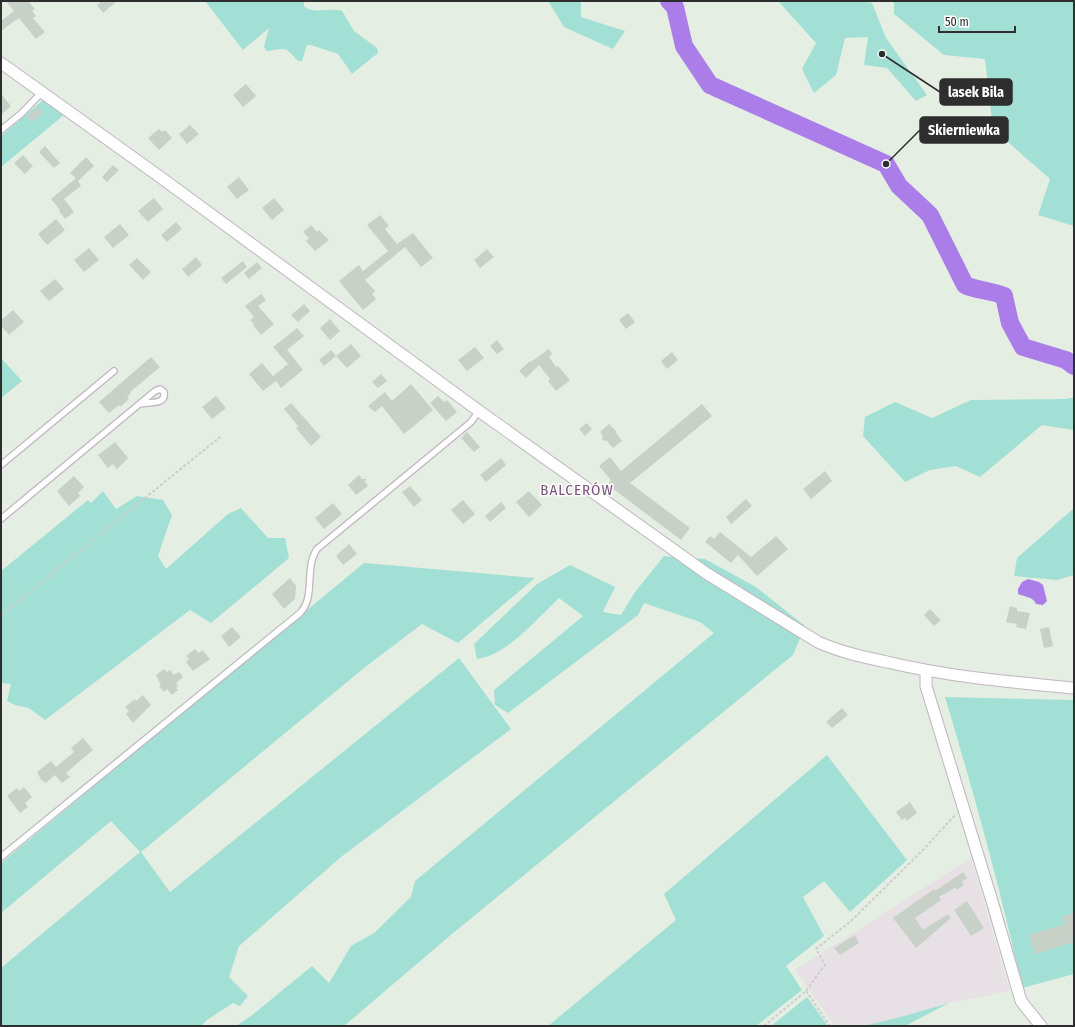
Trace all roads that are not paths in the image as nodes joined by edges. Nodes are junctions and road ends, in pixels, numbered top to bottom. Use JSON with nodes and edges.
{"nodes":[{"id":1,"x":1,"y":62,"type":"edge"},
{"id":2,"x":42,"y":92,"type":"junction"},
{"id":3,"x":1,"y":130,"type":"edge"},
{"id":4,"x":114,"y":371,"type":"dead end"},
{"id":5,"x":141,"y":404,"type":"dead end"},
{"id":6,"x":479,"y":411,"type":"junction"},
{"id":7,"x":1,"y":465,"type":"edge"},
{"id":8,"x":1,"y":519,"type":"edge"},
{"id":9,"x":926,"y":671,"type":"junction"},
{"id":10,"x":1074,"y":688,"type":"edge"},
{"id":11,"x":1,"y":857,"type":"edge"},
{"id":12,"x":1041,"y":1026,"type":"edge"}],
"edges":[{"from":1,"to":2,"type":"street"},
{"from":2,"to":3,"type":"lane"},
{"from":2,"to":6,"type":"street"},
{"from":4,"to":7,"type":"lane"},
{"from":5,"to":8,"type":"lane"},
{"from":6,"to":9,"type":"street"},
{"from":6,"to":11,"type":"lane"},
{"from":9,"to":10,"type":"street"},
{"from":9,"to":12,"type":"street"}]}
